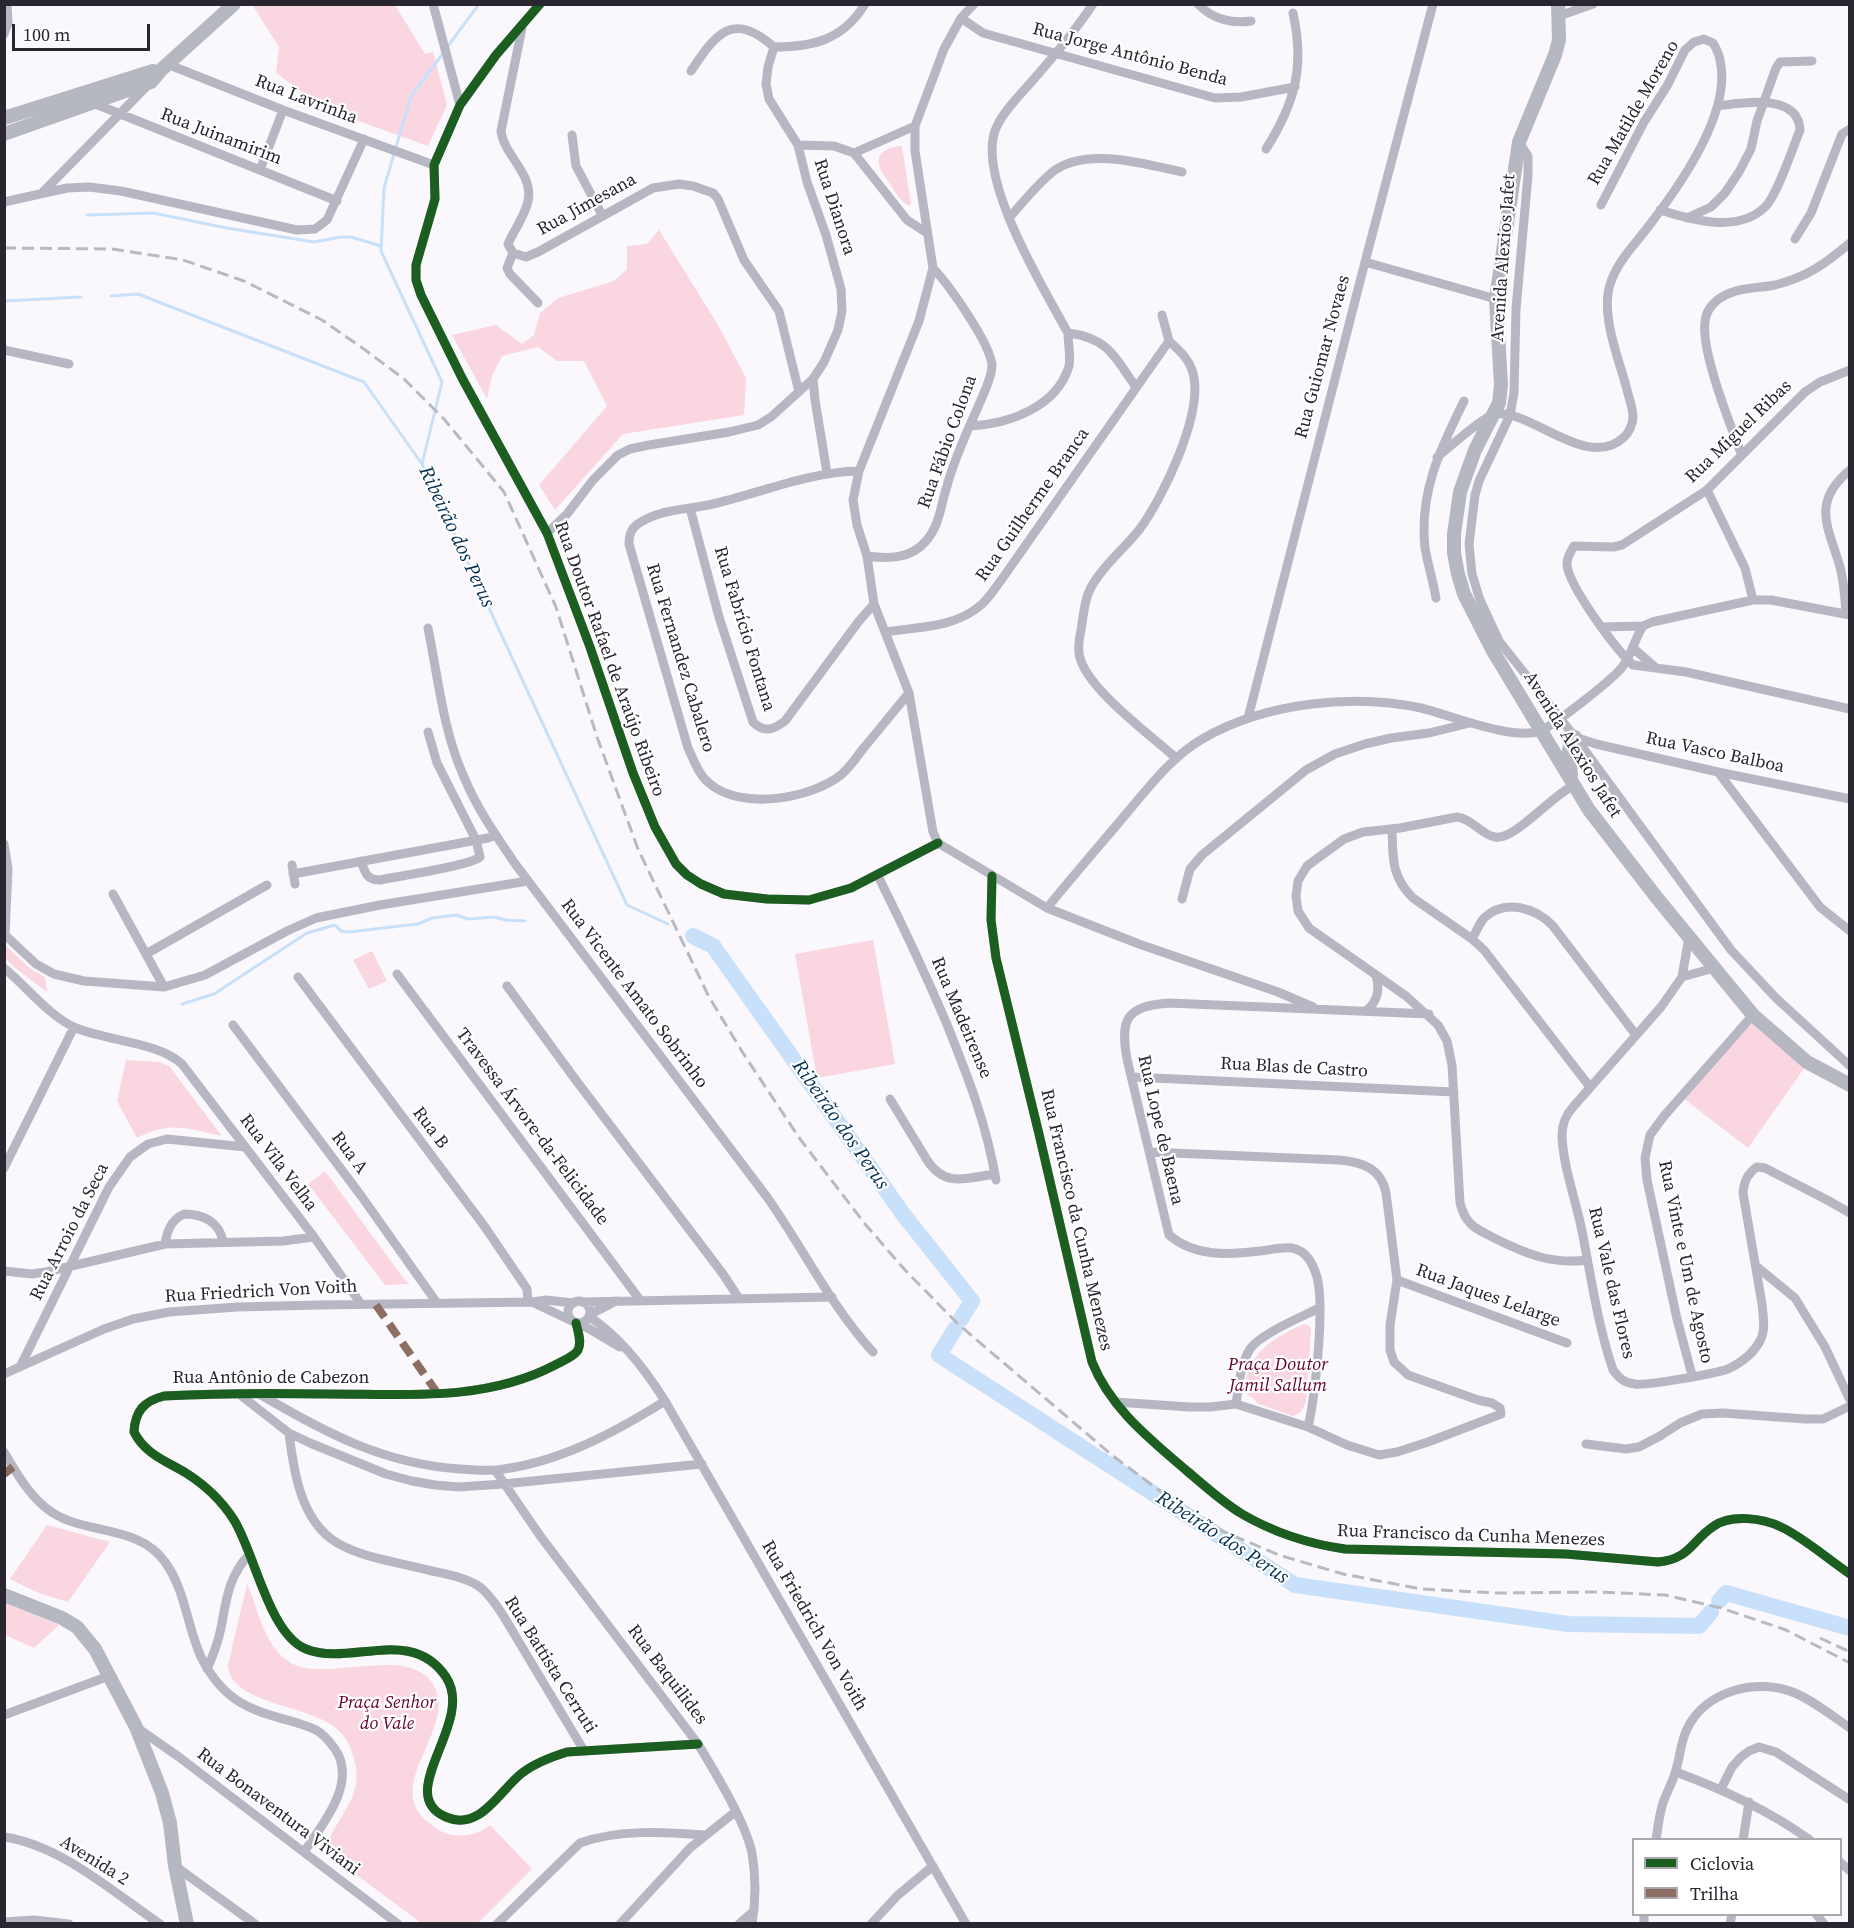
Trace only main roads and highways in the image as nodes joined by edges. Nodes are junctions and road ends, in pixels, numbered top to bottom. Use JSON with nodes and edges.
{"nodes":[{"id":1,"x":234,"y":4,"type":"edge"},
{"id":2,"x":1559,"y":10,"type":"edge"},
{"id":3,"x":164,"y":67,"type":"junction"},
{"id":4,"x":4,"y":118,"type":"edge"},
{"id":5,"x":4,"y":134,"type":"edge"},
{"id":6,"x":1575,"y":737,"type":"road end"},
{"id":7,"x":1573,"y":786,"type":"junction"},
{"id":8,"x":1850,"y":1085,"type":"edge"},
{"id":9,"x":4,"y":1595,"type":"edge"},
{"id":10,"x":187,"y":1923,"type":"edge"}],
"edges":[{"from":1,"to":3,"type":"main road"},
{"from":2,"to":7,"type":"main road","name":"Avenida Alexios Jafet"},
{"from":3,"to":4,"type":"main road"},
{"from":3,"to":5,"type":"main road"},
{"from":6,"to":7,"type":"main road"},
{"from":7,"to":8,"type":"main road","name":"Avenida Alexios Jafet"},
{"from":9,"to":10,"type":"main road"}]}
